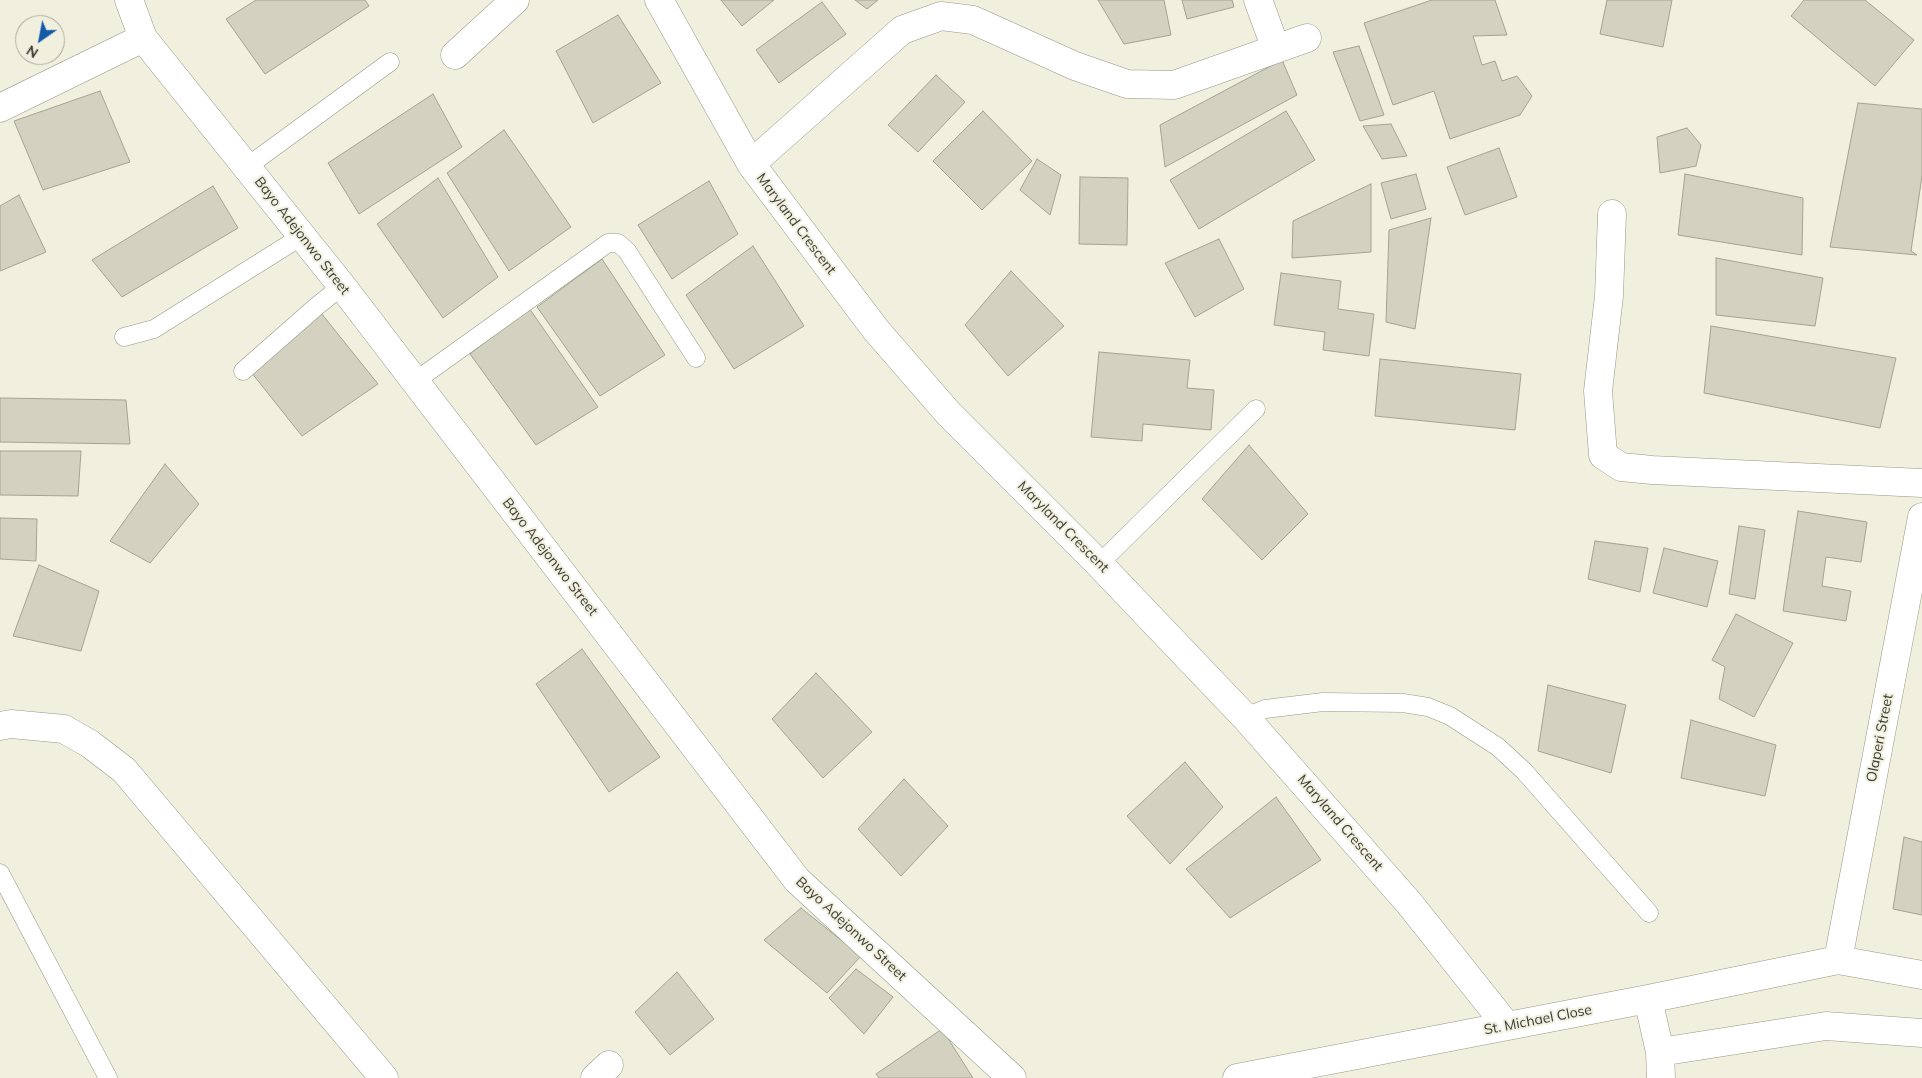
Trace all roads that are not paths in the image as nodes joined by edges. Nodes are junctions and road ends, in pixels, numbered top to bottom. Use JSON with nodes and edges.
{"nodes":[{"id":1,"x":129,"y":0,"type":"edge"},
{"id":2,"x":515,"y":0,"type":"edge"},
{"id":3,"x":659,"y":0,"type":"edge"},
{"id":4,"x":1258,"y":0,"type":"edge"},
{"id":5,"x":143,"y":38,"type":"junction"},
{"id":6,"x":1307,"y":38,"type":"dead end"},
{"id":7,"x":1276,"y":48,"type":"junction"},
{"id":8,"x":455,"y":55,"type":"dead end"},
{"id":9,"x":390,"y":62,"type":"dead end"},
{"id":10,"x":0,"y":108,"type":"edge"},
{"id":11,"x":751,"y":164,"type":"junction"},
{"id":12,"x":248,"y":166,"type":"junction"},
{"id":13,"x":1612,"y":214,"type":"dead end"},
{"id":14,"x":302,"y":236,"type":"junction"},
{"id":15,"x":342,"y":286,"type":"junction"},
{"id":16,"x":124,"y":337,"type":"dead end"},
{"id":17,"x":696,"y":358,"type":"dead end"},
{"id":18,"x":243,"y":371,"type":"dead end"},
{"id":19,"x":414,"y":382,"type":"junction"},
{"id":20,"x":1256,"y":408,"type":"dead end"},
{"id":21,"x":1922,"y":483,"type":"edge"},
{"id":22,"x":1922,"y":517,"type":"edge"},
{"id":23,"x":1099,"y":564,"type":"junction"},
{"id":24,"x":1245,"y":717,"type":"junction"},
{"id":25,"x":0,"y":726,"type":"edge"},
{"id":26,"x":0,"y":873,"type":"edge"},
{"id":27,"x":1649,"y":913,"type":"dead end"},
{"id":28,"x":1838,"y":960,"type":"junction"},
{"id":29,"x":1922,"y":975,"type":"edge"},
{"id":30,"x":1648,"y":999,"type":"junction"},
{"id":31,"x":1507,"y":1026,"type":"junction"},
{"id":32,"x":1922,"y":1033,"type":"edge"},
{"id":33,"x":1660,"y":1065,"type":"edge"},
{"id":34,"x":108,"y":1078,"type":"edge"},
{"id":35,"x":384,"y":1078,"type":"edge"},
{"id":36,"x":1012,"y":1078,"type":"edge"},
{"id":37,"x":1237,"y":1078,"type":"edge"}],
"edges":[{"from":1,"to":5,"type":"street","name":"Bayo Adejonwo Street"},
{"from":2,"to":8,"type":"street"},
{"from":3,"to":11,"type":"street","name":"Maryland Crescent"},
{"from":4,"to":7,"type":"street"},
{"from":5,"to":10,"type":"street"},
{"from":5,"to":12,"type":"street","name":"Bayo Adejonwo Street"},
{"from":6,"to":7,"type":"street"},
{"from":7,"to":11,"type":"street"},
{"from":9,"to":12,"type":"lane"},
{"from":11,"to":23,"type":"street","name":"Maryland Crescent"},
{"from":12,"to":14,"type":"street","name":"Bayo Adejonwo Street"},
{"from":13,"to":21,"type":"street"},
{"from":14,"to":15,"type":"street","name":"Bayo Adejonwo Street"},
{"from":14,"to":16,"type":"lane"},
{"from":15,"to":18,"type":"lane"},
{"from":15,"to":19,"type":"street","name":"Bayo Adejonwo Street"},
{"from":17,"to":19,"type":"lane"},
{"from":19,"to":36,"type":"street","name":"Bayo Adejonwo Street"},
{"from":20,"to":23,"type":"lane"},
{"from":22,"to":28,"type":"street","name":"Olaperi Street"},
{"from":23,"to":24,"type":"street","name":"Maryland Crescent"},
{"from":24,"to":27,"type":"lane"},
{"from":24,"to":31,"type":"street","name":"Maryland Crescent"},
{"from":25,"to":35,"type":"street"},
{"from":26,"to":34,"type":"lane"},
{"from":28,"to":29,"type":"street"},
{"from":28,"to":30,"type":"street","name":"St. Michael Close"},
{"from":30,"to":31,"type":"street","name":"St. Michael Close"},
{"from":30,"to":33,"type":"street"},
{"from":31,"to":37,"type":"street","name":"St. Michael Close"},
{"from":32,"to":33,"type":"street"}]}
